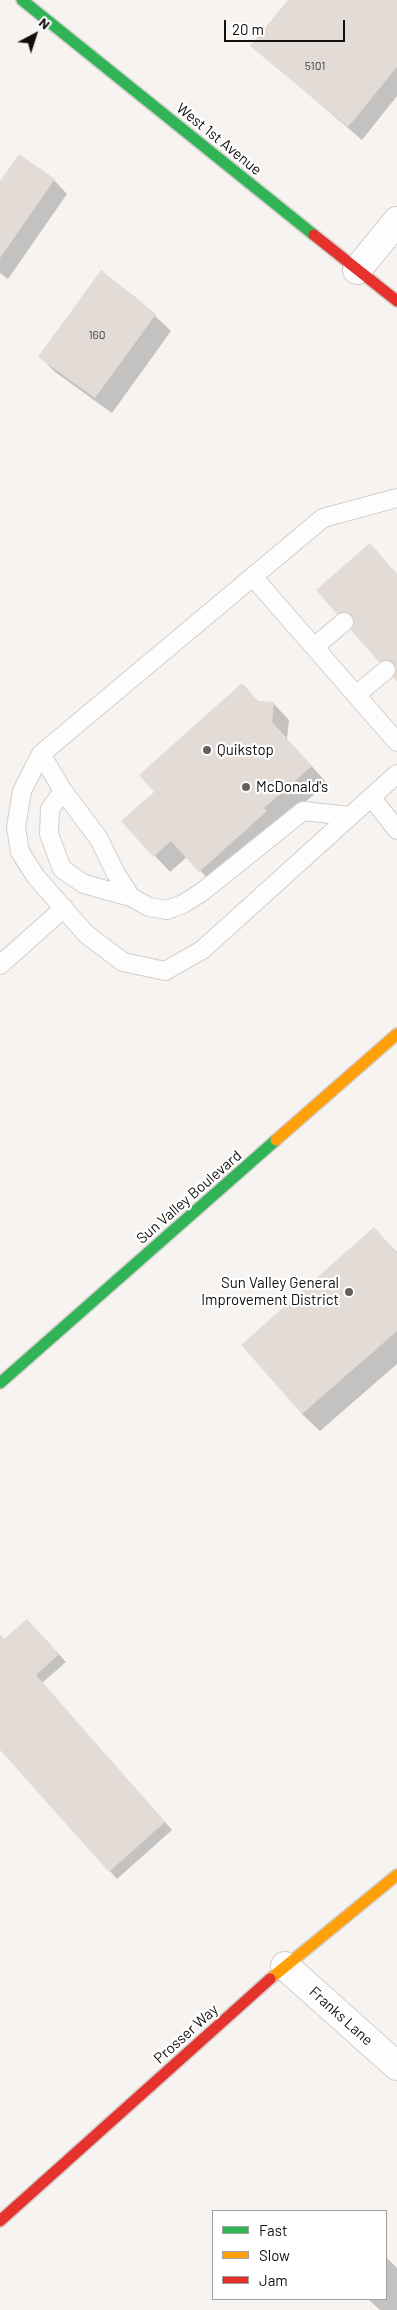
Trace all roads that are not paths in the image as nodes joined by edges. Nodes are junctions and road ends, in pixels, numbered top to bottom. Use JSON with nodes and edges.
{"nodes":[{"id":1,"x":22,"y":0,"type":"edge"},
{"id":2,"x":397,"y":222,"type":"edge"},
{"id":3,"x":357,"y":270,"type":"junction"},
{"id":4,"x":397,"y":301,"type":"edge"},
{"id":5,"x":397,"y":498,"type":"edge"},
{"id":6,"x":253,"y":577,"type":"junction"},
{"id":7,"x":344,"y":622,"type":"dead end"},
{"id":8,"x":314,"y":647,"type":"junction"},
{"id":9,"x":386,"y":670,"type":"dead end"},
{"id":10,"x":356,"y":695,"type":"junction"},
{"id":11,"x":397,"y":742,"type":"edge"},
{"id":12,"x":41,"y":754,"type":"junction"},
{"id":13,"x":397,"y":774,"type":"edge"},
{"id":14,"x":64,"y":791,"type":"junction"},
{"id":15,"x":371,"y":797,"type":"junction"},
{"id":16,"x":349,"y":816,"type":"junction"},
{"id":17,"x":8,"y":830,"type":"edge"},
{"id":18,"x":397,"y":830,"type":"edge"},
{"id":19,"x":131,"y":897,"type":"junction"},
{"id":20,"x":64,"y":908,"type":"junction"},
{"id":21,"x":3,"y":957,"type":"edge"},
{"id":22,"x":397,"y":1034,"type":"edge"},
{"id":23,"x":0,"y":1383,"type":"edge"},
{"id":24,"x":397,"y":1875,"type":"edge"},
{"id":25,"x":285,"y":1966,"type":"junction"},
{"id":26,"x":397,"y":2066,"type":"edge"},
{"id":27,"x":0,"y":2221,"type":"edge"}],
"edges":[{"from":1,"to":3,"type":"street","name":"West 1st Avenue"},
{"from":2,"to":3,"type":"street"},
{"from":3,"to":4,"type":"street","name":"West 1st Avenue"},
{"from":5,"to":6,"type":"lane"},
{"from":6,"to":8,"type":"lane"},
{"from":6,"to":12,"type":"lane"},
{"from":7,"to":8,"type":"lane"},
{"from":8,"to":10,"type":"lane"},
{"from":9,"to":10,"type":"lane"},
{"from":10,"to":11,"type":"lane"},
{"from":12,"to":14,"type":"lane"},
{"from":12,"to":17,"type":"lane"},
{"from":13,"to":15,"type":"lane"},
{"from":14,"to":19,"type":"lane"},
{"from":14,"to":19,"type":"lane"},
{"from":15,"to":16,"type":"lane"},
{"from":15,"to":18,"type":"lane"},
{"from":16,"to":19,"type":"lane"},
{"from":16,"to":20,"type":"lane"},
{"from":17,"to":20,"type":"lane"},
{"from":20,"to":21,"type":"lane"},
{"from":22,"to":23,"type":"street","name":"Sun Valley Boulevard"},
{"from":24,"to":25,"type":"street","name":"Prosser Way"},
{"from":25,"to":26,"type":"street","name":"Franks Lane"},
{"from":25,"to":27,"type":"street","name":"Prosser Way"}]}
